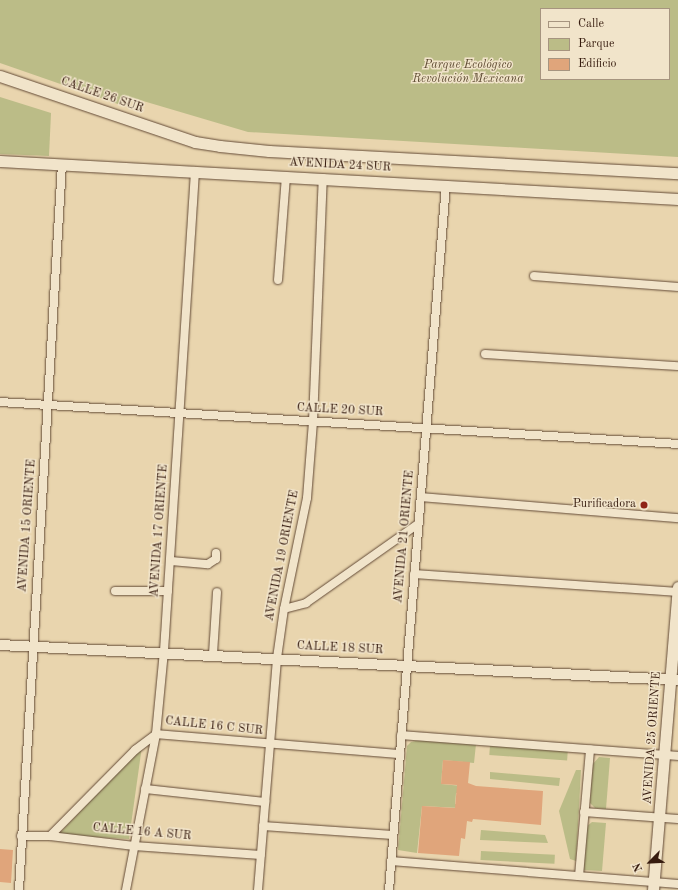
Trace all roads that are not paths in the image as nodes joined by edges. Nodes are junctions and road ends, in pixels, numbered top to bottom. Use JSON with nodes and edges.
{"nodes":[{"id":1,"x":0,"y":76,"type":"edge"},
{"id":2,"x":195,"y":142,"type":"joint"},
{"id":3,"x":0,"y":161,"type":"edge"},
{"id":4,"x":62,"y":164,"type":"junction"},
{"id":5,"x":194,"y":171,"type":"junction"},
{"id":6,"x":678,"y":173,"type":"edge"},
{"id":7,"x":286,"y":176,"type":"junction"},
{"id":8,"x":323,"y":178,"type":"junction"},
{"id":9,"x":446,"y":185,"type":"junction"},
{"id":10,"x":678,"y":199,"type":"edge"},
{"id":11,"x":534,"y":276,"type":"dead end"},
{"id":12,"x":278,"y":280,"type":"dead end"},
{"id":13,"x":678,"y":287,"type":"edge"},
{"id":14,"x":485,"y":354,"type":"dead end"},
{"id":15,"x":678,"y":366,"type":"edge"},
{"id":16,"x":0,"y":402,"type":"edge"},
{"id":17,"x":47,"y":405,"type":"junction"},
{"id":18,"x":180,"y":413,"type":"junction"},
{"id":19,"x":313,"y":422,"type":"junction"},
{"id":20,"x":426,"y":427,"type":"junction"},
{"id":21,"x":678,"y":444,"type":"edge"},
{"id":22,"x":421,"y":497,"type":"junction"},
{"id":23,"x":678,"y":518,"type":"edge"},
{"id":24,"x":418,"y":524,"type":"junction"},
{"id":25,"x":216,"y":553,"type":"dead end"},
{"id":26,"x":171,"y":561,"type":"junction"},
{"id":27,"x":414,"y":574,"type":"junction"},
{"id":28,"x":678,"y":587,"type":"edge"},
{"id":29,"x":115,"y":591,"type":"dead end"},
{"id":30,"x":168,"y":591,"type":"junction"},
{"id":31,"x":217,"y":592,"type":"dead end"},
{"id":32,"x":678,"y":592,"type":"edge"},
{"id":33,"x":284,"y":609,"type":"junction"},
{"id":34,"x":0,"y":645,"type":"edge"},
{"id":35,"x":32,"y":646,"type":"junction"},
{"id":36,"x":164,"y":651,"type":"junction"},
{"id":37,"x":213,"y":654,"type":"junction"},
{"id":38,"x":277,"y":658,"type":"junction"},
{"id":39,"x":407,"y":666,"type":"junction"},
{"id":40,"x":674,"y":680,"type":"edge"},
{"id":41,"x":156,"y":734,"type":"junction"},
{"id":42,"x":401,"y":735,"type":"junction"},
{"id":43,"x":270,"y":745,"type":"junction"},
{"id":44,"x":590,"y":749,"type":"junction"},
{"id":45,"x":400,"y":754,"type":"junction"},
{"id":46,"x":665,"y":755,"type":"junction"},
{"id":47,"x":678,"y":756,"type":"edge"},
{"id":48,"x":145,"y":789,"type":"junction"},
{"id":49,"x":265,"y":802,"type":"junction"},
{"id":50,"x":584,"y":812,"type":"junction"},
{"id":51,"x":660,"y":816,"type":"junction"},
{"id":52,"x":678,"y":819,"type":"edge"},
{"id":53,"x":263,"y":826,"type":"junction"},
{"id":54,"x":393,"y":835,"type":"junction"},
{"id":55,"x":21,"y":836,"type":"junction"},
{"id":56,"x":50,"y":836,"type":"junction"},
{"id":57,"x":134,"y":846,"type":"junction"},
{"id":58,"x":261,"y":855,"type":"junction"},
{"id":59,"x":391,"y":861,"type":"junction"},
{"id":60,"x":580,"y":876,"type":"junction"},
{"id":61,"x":678,"y":884,"type":"edge"},
{"id":62,"x":654,"y":886,"type":"edge"},
{"id":63,"x":19,"y":890,"type":"edge"},
{"id":64,"x":126,"y":890,"type":"edge"},
{"id":65,"x":258,"y":890,"type":"edge"},
{"id":66,"x":388,"y":890,"type":"edge"}],
"edges":[{"from":1,"to":2,"type":"main road","name":"CALLE 26 SUR"},
{"from":2,"to":6,"type":"main road","name":"AVENIDA 24 SUR"},
{"from":3,"to":4,"type":"main road","name":"AVENIDA 24 SUR"},
{"from":4,"to":5,"type":"main road","name":"AVENIDA 24 SUR"},
{"from":4,"to":17,"type":"street","name":"AVENIDA 15 ORIENTE"},
{"from":5,"to":7,"type":"main road","name":"AVENIDA 24 SUR"},
{"from":5,"to":18,"type":"street","name":"AVENIDA 17 ORIENTE"},
{"from":7,"to":8,"type":"main road","name":"AVENIDA 24 SUR"},
{"from":7,"to":12,"type":"street"},
{"from":8,"to":9,"type":"main road","name":"AVENIDA 24 SUR"},
{"from":8,"to":19,"type":"street","name":"AVENIDA 19 ORIENTE"},
{"from":9,"to":10,"type":"main road","name":"AVENIDA 24 SUR"},
{"from":9,"to":20,"type":"street","name":"AVENIDA 21 ORIENTE"},
{"from":11,"to":13,"type":"street"},
{"from":14,"to":15,"type":"street"},
{"from":16,"to":17,"type":"street","name":"CALLE 20 SUR"},
{"from":17,"to":18,"type":"street","name":"CALLE 20 SUR"},
{"from":17,"to":35,"type":"street","name":"AVENIDA 15 ORIENTE"},
{"from":18,"to":19,"type":"street","name":"CALLE 20 SUR"},
{"from":18,"to":26,"type":"street","name":"AVENIDA 17 ORIENTE"},
{"from":19,"to":20,"type":"street","name":"CALLE 20 SUR"},
{"from":19,"to":33,"type":"street","name":"AVENIDA 19 ORIENTE"},
{"from":20,"to":21,"type":"street","name":"CALLE 20 SUR"},
{"from":20,"to":22,"type":"street","name":"AVENIDA 21 ORIENTE"},
{"from":22,"to":23,"type":"street"},
{"from":22,"to":24,"type":"street","name":"AVENIDA 21 ORIENTE"},
{"from":24,"to":27,"type":"street","name":"AVENIDA 21 ORIENTE"},
{"from":24,"to":33,"type":"street"},
{"from":25,"to":26,"type":"street"},
{"from":26,"to":30,"type":"street","name":"AVENIDA 17 ORIENTE"},
{"from":27,"to":32,"type":"street"},
{"from":27,"to":39,"type":"street","name":"AVENIDA 21 ORIENTE"},
{"from":28,"to":32,"type":"main road","name":"AVENIDA 25 ORIENTE"},
{"from":29,"to":30,"type":"street"},
{"from":30,"to":36,"type":"street","name":"AVENIDA 17 ORIENTE"},
{"from":31,"to":37,"type":"street"},
{"from":32,"to":40,"type":"main road","name":"AVENIDA 25 ORIENTE"},
{"from":33,"to":38,"type":"street","name":"AVENIDA 19 ORIENTE"},
{"from":34,"to":35,"type":"street","name":"CALLE 18 SUR"},
{"from":35,"to":36,"type":"street","name":"CALLE 18 SUR"},
{"from":35,"to":55,"type":"street","name":"AVENIDA 15 ORIENTE"},
{"from":36,"to":37,"type":"street","name":"CALLE 18 SUR"},
{"from":36,"to":41,"type":"street","name":"AVENIDA 17 ORIENTE"},
{"from":37,"to":38,"type":"street","name":"CALLE 18 SUR"},
{"from":38,"to":39,"type":"street","name":"CALLE 18 SUR"},
{"from":38,"to":43,"type":"street","name":"AVENIDA 19 ORIENTE"},
{"from":39,"to":40,"type":"street","name":"CALLE 18 SUR"},
{"from":39,"to":42,"type":"street","name":"AVENIDA 21 ORIENTE"},
{"from":40,"to":46,"type":"main road","name":"AVENIDA 25 ORIENTE"},
{"from":41,"to":43,"type":"street","name":"CALLE 16 C SUR"},
{"from":41,"to":48,"type":"street","name":"AVENIDA 17 ORIENTE"},
{"from":41,"to":56,"type":"street"},
{"from":42,"to":44,"type":"street"},
{"from":42,"to":45,"type":"street","name":"AVENIDA 21 ORIENTE"},
{"from":43,"to":45,"type":"street","name":"CALLE 16 C SUR"},
{"from":43,"to":49,"type":"street","name":"AVENIDA 19 ORIENTE"},
{"from":44,"to":46,"type":"street"},
{"from":44,"to":50,"type":"street"},
{"from":45,"to":54,"type":"street","name":"AVENIDA 21 ORIENTE"},
{"from":46,"to":47,"type":"street"},
{"from":46,"to":51,"type":"main road","name":"AVENIDA 25 ORIENTE"},
{"from":48,"to":49,"type":"street"},
{"from":48,"to":57,"type":"street","name":"AVENIDA 17 ORIENTE"},
{"from":49,"to":53,"type":"street","name":"AVENIDA 19 ORIENTE"},
{"from":50,"to":51,"type":"street"},
{"from":50,"to":60,"type":"street"},
{"from":51,"to":52,"type":"street"},
{"from":51,"to":62,"type":"main road","name":"AVENIDA 25 ORIENTE"},
{"from":53,"to":54,"type":"street"},
{"from":53,"to":58,"type":"street","name":"AVENIDA 19 ORIENTE"},
{"from":54,"to":59,"type":"street","name":"AVENIDA 21 ORIENTE"},
{"from":55,"to":56,"type":"street","name":"CALLE 16 A SUR"},
{"from":55,"to":63,"type":"street","name":"AVENIDA 15 ORIENTE"},
{"from":56,"to":57,"type":"street","name":"CALLE 16 A SUR"},
{"from":57,"to":58,"type":"street","name":"CALLE 16 A SUR"},
{"from":57,"to":64,"type":"street","name":"AVENIDA 17 ORIENTE"},
{"from":58,"to":65,"type":"street","name":"AVENIDA 19 ORIENTE"},
{"from":59,"to":60,"type":"street"},
{"from":59,"to":66,"type":"street","name":"AVENIDA 21 ORIENTE"},
{"from":60,"to":62,"type":"street"},
{"from":61,"to":62,"type":"street"}]}
